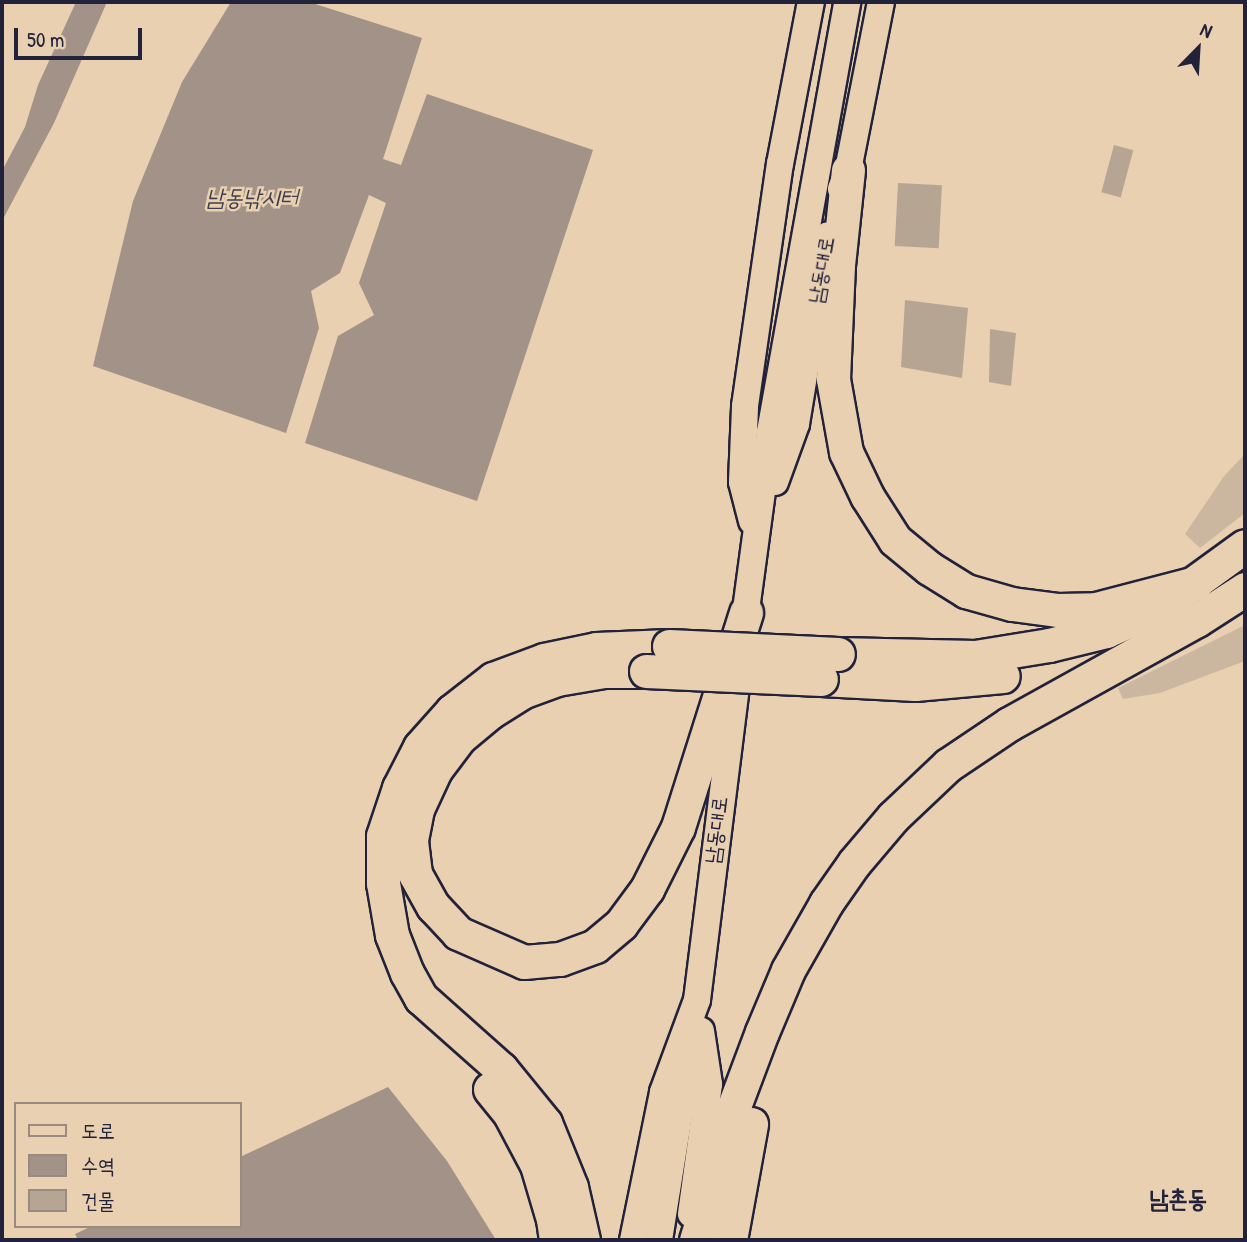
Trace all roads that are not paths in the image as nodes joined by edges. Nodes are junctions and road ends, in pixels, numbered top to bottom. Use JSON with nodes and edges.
{"nodes":[{"id":1,"x":811,"y":2,"type":"edge"},
{"id":2,"x":847,"y":2,"type":"edge"},
{"id":3,"x":881,"y":2,"type":"edge"},
{"id":4,"x":848,"y":170,"type":"junction"},
{"id":5,"x":756,"y":536,"type":"junction"},
{"id":6,"x":1245,"y":546,"type":"edge"},
{"id":7,"x":1196,"y":583,"type":"junction"},
{"id":8,"x":1245,"y":589,"type":"edge"},
{"id":9,"x":746,"y":612,"type":"junction"},
{"id":10,"x":1197,"y":620,"type":"junction"},
{"id":11,"x":830,"y":667,"type":"junction"},
{"id":12,"x":826,"y":903,"type":"junction"},
{"id":13,"x":421,"y":998,"type":"junction"},
{"id":14,"x":696,"y":1000,"type":"junction"},
{"id":15,"x":730,"y":1239,"type":"edge"},
{"id":16,"x":556,"y":1240,"type":"edge"},
{"id":17,"x":583,"y":1240,"type":"edge"},
{"id":18,"x":633,"y":1240,"type":"edge"},
{"id":19,"x":659,"y":1240,"type":"edge"},
{"id":20,"x":687,"y":1240,"type":"edge"},
{"id":21,"x":696,"y":1240,"type":"edge"}],
"edges":[{"from":1,"to":5,"type":"main road","name":"남동대로"},
{"from":2,"to":5,"type":"main road","name":"남동대로"},
{"from":3,"to":4,"type":"main road","name":"남동대로"},
{"from":4,"to":5,"type":"main road","name":"남동대로"},
{"from":4,"to":7,"type":"highway"},
{"from":5,"to":9,"type":"main road","name":"남동대로"},
{"from":6,"to":7,"type":"highway"},
{"from":7,"to":11,"type":"highway"},
{"from":8,"to":10,"type":"highway"},
{"from":9,"to":11,"type":"highway","bridge":true},
{"from":9,"to":14,"type":"main road","name":"남동대로"},
{"from":10,"to":11,"type":"highway"},
{"from":10,"to":12,"type":"highway"},
{"from":11,"to":13,"type":"highway","bridge":true},
{"from":12,"to":15,"type":"highway"},
{"from":12,"to":21,"type":"highway"},
{"from":13,"to":16,"type":"highway"},
{"from":13,"to":17,"type":"highway"},
{"from":14,"to":18,"type":"main road","name":"남동대로"},
{"from":14,"to":19,"type":"main road"},
{"from":14,"to":20,"type":"main road","name":"남동대로"}]}
